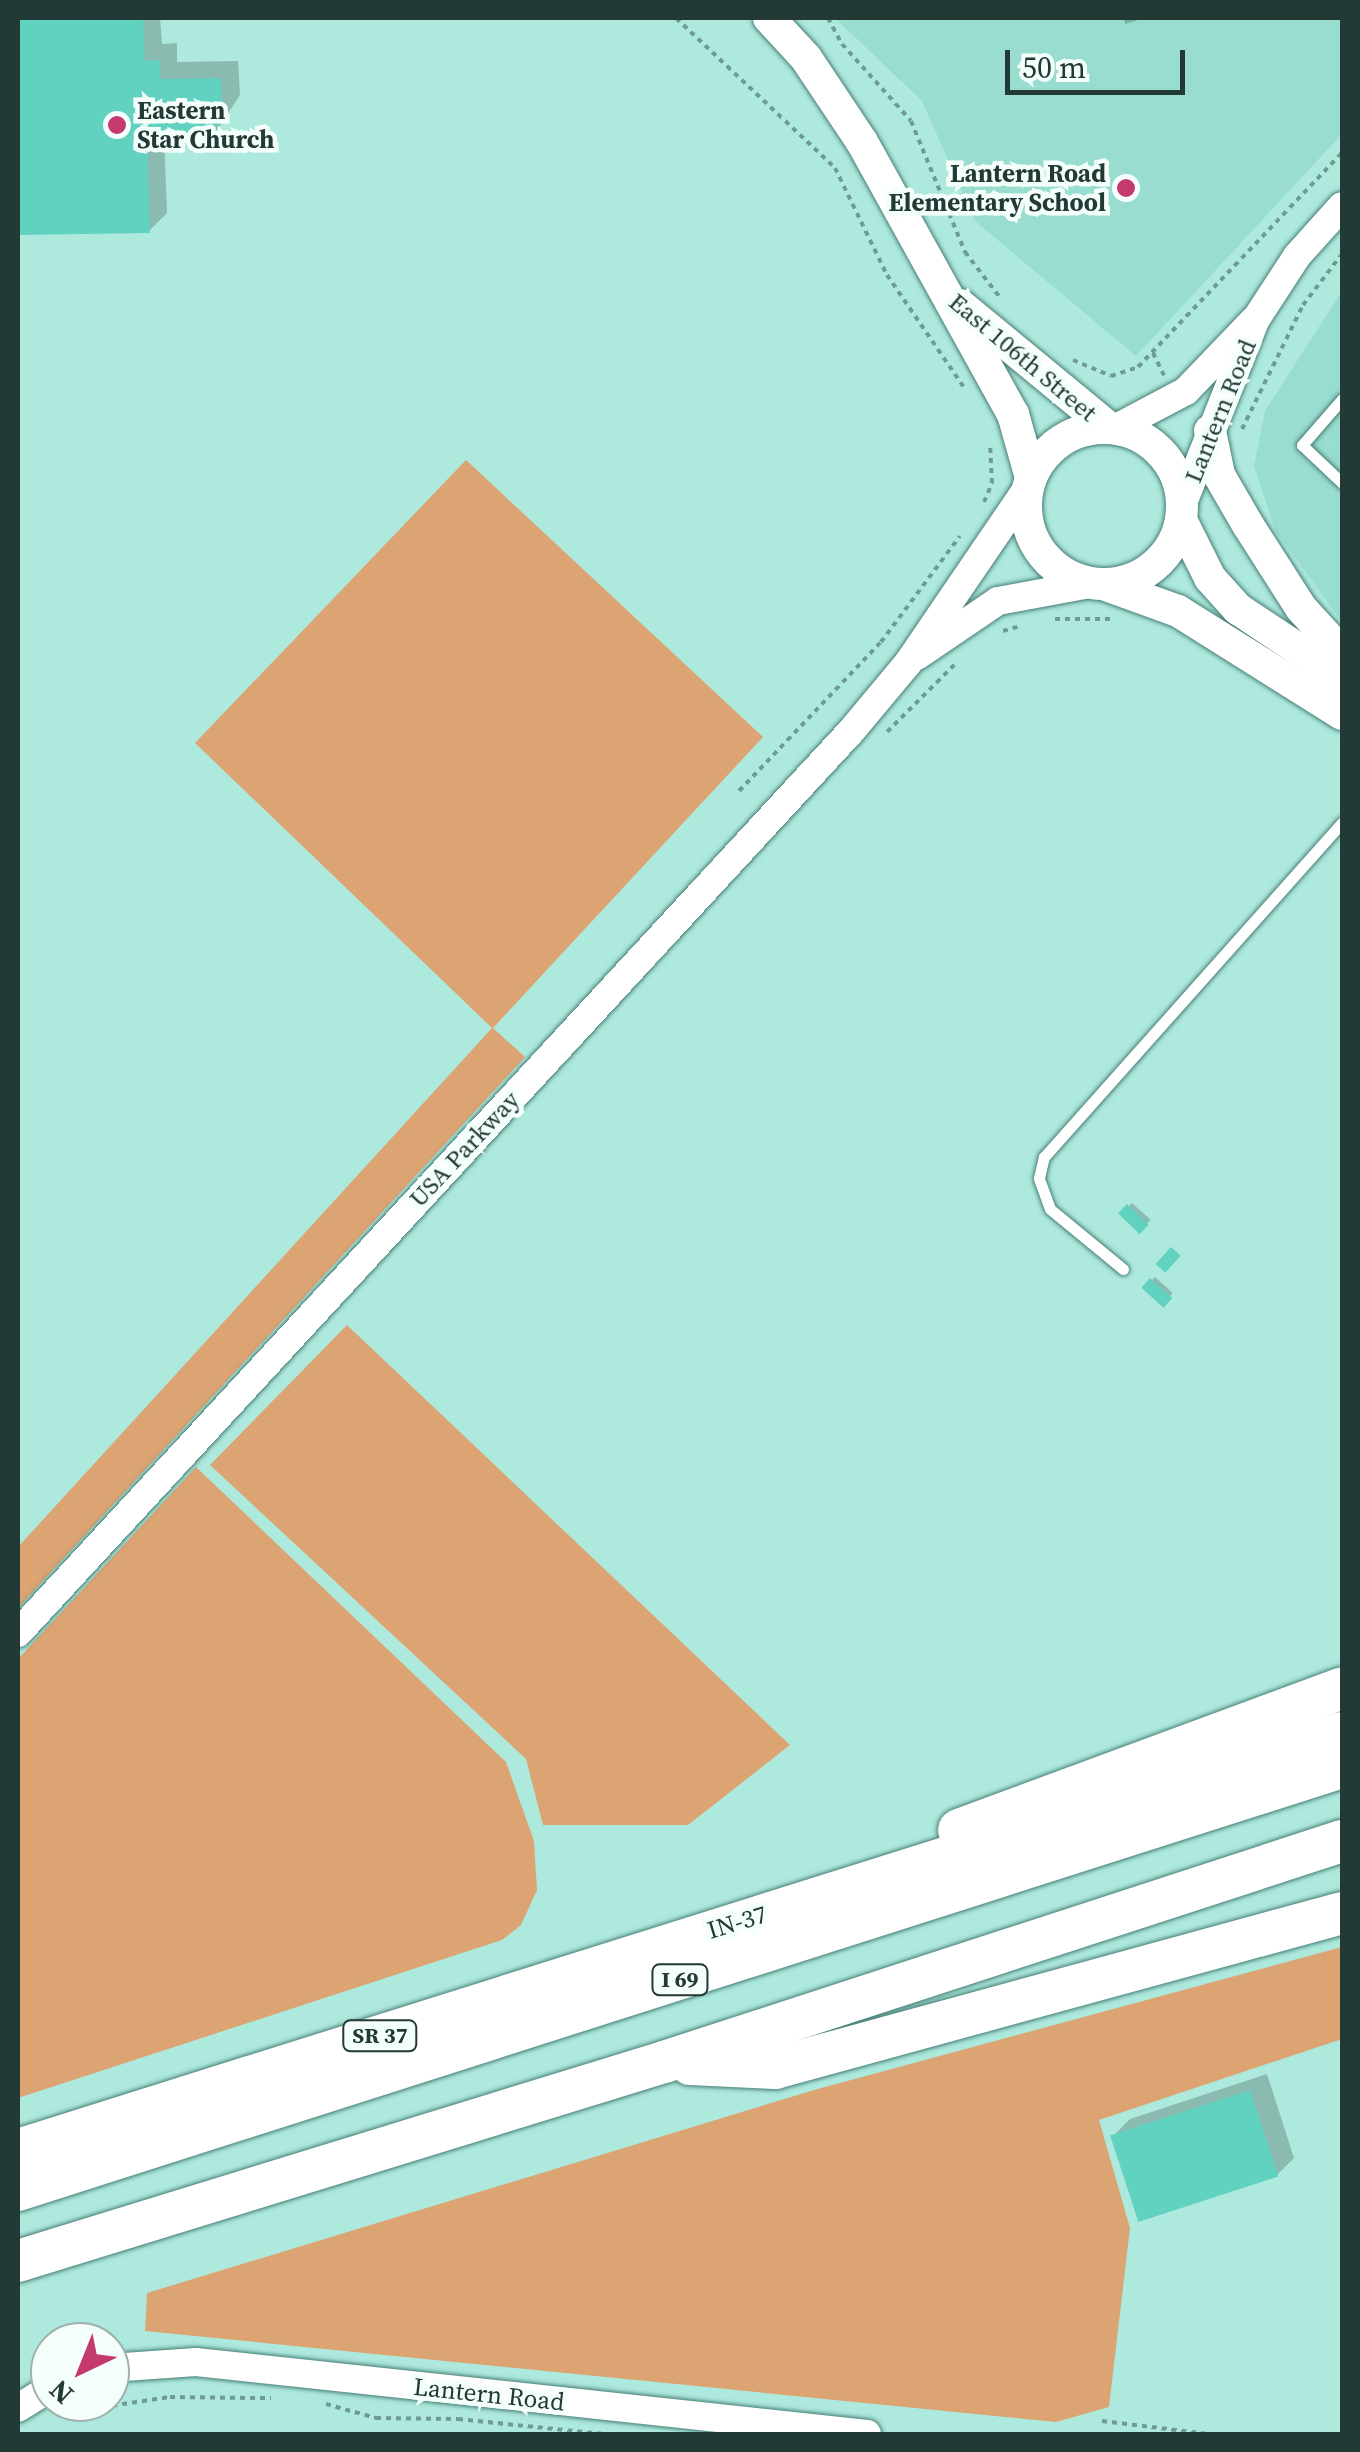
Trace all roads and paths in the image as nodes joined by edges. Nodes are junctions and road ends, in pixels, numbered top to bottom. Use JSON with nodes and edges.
{"nodes":[{"id":1,"x":676,"y":18,"type":"edge"},
{"id":2,"x":768,"y":18,"type":"edge"},
{"id":3,"x":828,"y":18,"type":"edge"},
{"id":4,"x":1342,"y":154,"type":"edge"},
{"id":5,"x":1342,"y":206,"type":"edge"},
{"id":6,"x":1342,"y":254,"type":"edge"},
{"id":7,"x":938,"y":285,"type":"junction"},
{"id":8,"x":1006,"y":306,"type":"dead end"},
{"id":9,"x":1256,"y":319,"type":"junction"},
{"id":10,"x":1060,"y":351,"type":"dead end"},
{"id":11,"x":1153,"y":353,"type":"junction"},
{"id":12,"x":1166,"y":380,"type":"dead end"},
{"id":13,"x":968,"y":391,"type":"dead end"},
{"id":14,"x":1342,"y":400,"type":"edge"},
{"id":15,"x":1112,"y":428,"type":"junction"},
{"id":16,"x":988,"y":432,"type":"dead end"},
{"id":17,"x":1223,"y":436,"type":"junction"},
{"id":18,"x":1029,"y":482,"type":"junction"},
{"id":19,"x":1342,"y":483,"type":"edge"},
{"id":20,"x":980,"y":510,"type":"dead end"},
{"id":21,"x":1182,"y":511,"type":"junction"},
{"id":22,"x":966,"y":527,"type":"dead end"},
{"id":23,"x":960,"y":536,"type":"junction"},
{"id":24,"x":970,"y":543,"type":"dead end"},
{"id":25,"x":1099,"y":584,"type":"junction"},
{"id":26,"x":1017,"y":614,"type":"dead end"},
{"id":27,"x":1048,"y":620,"type":"dead end"},
{"id":28,"x":1035,"y":622,"type":"dead end"},
{"id":29,"x":1124,"y":623,"type":"dead end"},
{"id":30,"x":1021,"y":626,"type":"junction"},
{"id":31,"x":989,"y":637,"type":"dead end"},
{"id":32,"x":1342,"y":653,"type":"edge"},
{"id":33,"x":966,"y":654,"type":"dead end"},
{"id":34,"x":908,"y":662,"type":"junction"},
{"id":35,"x":1342,"y":678,"type":"edge"},
{"id":36,"x":1342,"y":714,"type":"edge"},
{"id":37,"x":882,"y":737,"type":"dead end"},
{"id":38,"x":740,"y":791,"type":"dead end"},
{"id":39,"x":1342,"y":822,"type":"edge"},
{"id":40,"x":1123,"y":1269,"type":"dead end"},
{"id":41,"x":18,"y":1633,"type":"edge"},
{"id":42,"x":1342,"y":1688,"type":"edge"},
{"id":43,"x":1342,"y":1733,"type":"edge"},
{"id":44,"x":1342,"y":1767,"type":"edge"},
{"id":45,"x":1342,"y":1841,"type":"edge"},
{"id":46,"x":1342,"y":1913,"type":"edge"},
{"id":47,"x":742,"y":1919,"type":"junction"},
{"id":48,"x":664,"y":2062,"type":"junction"},
{"id":49,"x":18,"y":2150,"type":"edge"},
{"id":50,"x":18,"y":2190,"type":"edge"},
{"id":51,"x":18,"y":2261,"type":"edge"},
{"id":52,"x":130,"y":2367,"type":"edge"},
{"id":53,"x":278,"y":2399,"type":"dead end"},
{"id":54,"x":130,"y":2400,"type":"edge"},
{"id":55,"x":322,"y":2403,"type":"dead end"},
{"id":56,"x":1102,"y":2421,"type":"dead end"},
{"id":57,"x":604,"y":2434,"type":"edge"},
{"id":58,"x":867,"y":2434,"type":"edge"},
{"id":59,"x":1208,"y":2434,"type":"edge"}],
"edges":[{"from":1,"to":13,"type":"path"},
{"from":2,"to":7,"type":"main road","name":"East 106th Street"},
{"from":3,"to":8,"type":"path"},
{"from":4,"to":11,"type":"path"},
{"from":5,"to":9,"type":"street","name":"Lantern Road"},
{"from":6,"to":17,"type":"path"},
{"from":7,"to":15,"type":"main road","name":"East 106th Street"},
{"from":7,"to":18,"type":"main road","name":"East 106th Street"},
{"from":9,"to":15,"type":"street","name":"Lantern Road"},
{"from":9,"to":17,"type":"street","name":"Lantern Road"},
{"from":10,"to":11,"type":"path"},
{"from":11,"to":12,"type":"path"},
{"from":14,"to":19,"type":"lane"},
{"from":15,"to":18,"type":"main road"},
{"from":15,"to":21,"type":"main road"},
{"from":16,"to":20,"type":"path"},
{"from":17,"to":21,"type":"street","name":"Lantern Road"},
{"from":17,"to":32,"type":"main road"},
{"from":18,"to":25,"type":"main road"},
{"from":18,"to":34,"type":"street","name":"USA Parkway"},
{"from":21,"to":25,"type":"main road"},
{"from":21,"to":35,"type":"main road"},
{"from":22,"to":23,"type":"path"},
{"from":23,"to":24,"type":"path"},
{"from":23,"to":38,"type":"path"},
{"from":25,"to":34,"type":"street","name":"USA Parkway"},
{"from":25,"to":36,"type":"main road"},
{"from":26,"to":30,"type":"path"},
{"from":27,"to":29,"type":"path"},
{"from":28,"to":30,"type":"path"},
{"from":30,"to":31,"type":"path"},
{"from":33,"to":37,"type":"path"},
{"from":34,"to":41,"type":"street","name":"USA Parkway"},
{"from":39,"to":40,"type":"lane"},
{"from":42,"to":47,"type":"highway"},
{"from":43,"to":47,"type":"highway","name":"IN-37","number":"SR 37"},
{"from":44,"to":50,"type":"highway","number":"I 69"},
{"from":45,"to":48,"type":"highway"},
{"from":46,"to":48,"type":"highway"},
{"from":47,"to":49,"type":"highway","name":"IN-37","number":"SR 37"},
{"from":48,"to":51,"type":"highway"},
{"from":52,"to":58,"type":"street","name":"Lantern Road"},
{"from":53,"to":54,"type":"path"},
{"from":55,"to":57,"type":"path"},
{"from":56,"to":59,"type":"path"}]}
